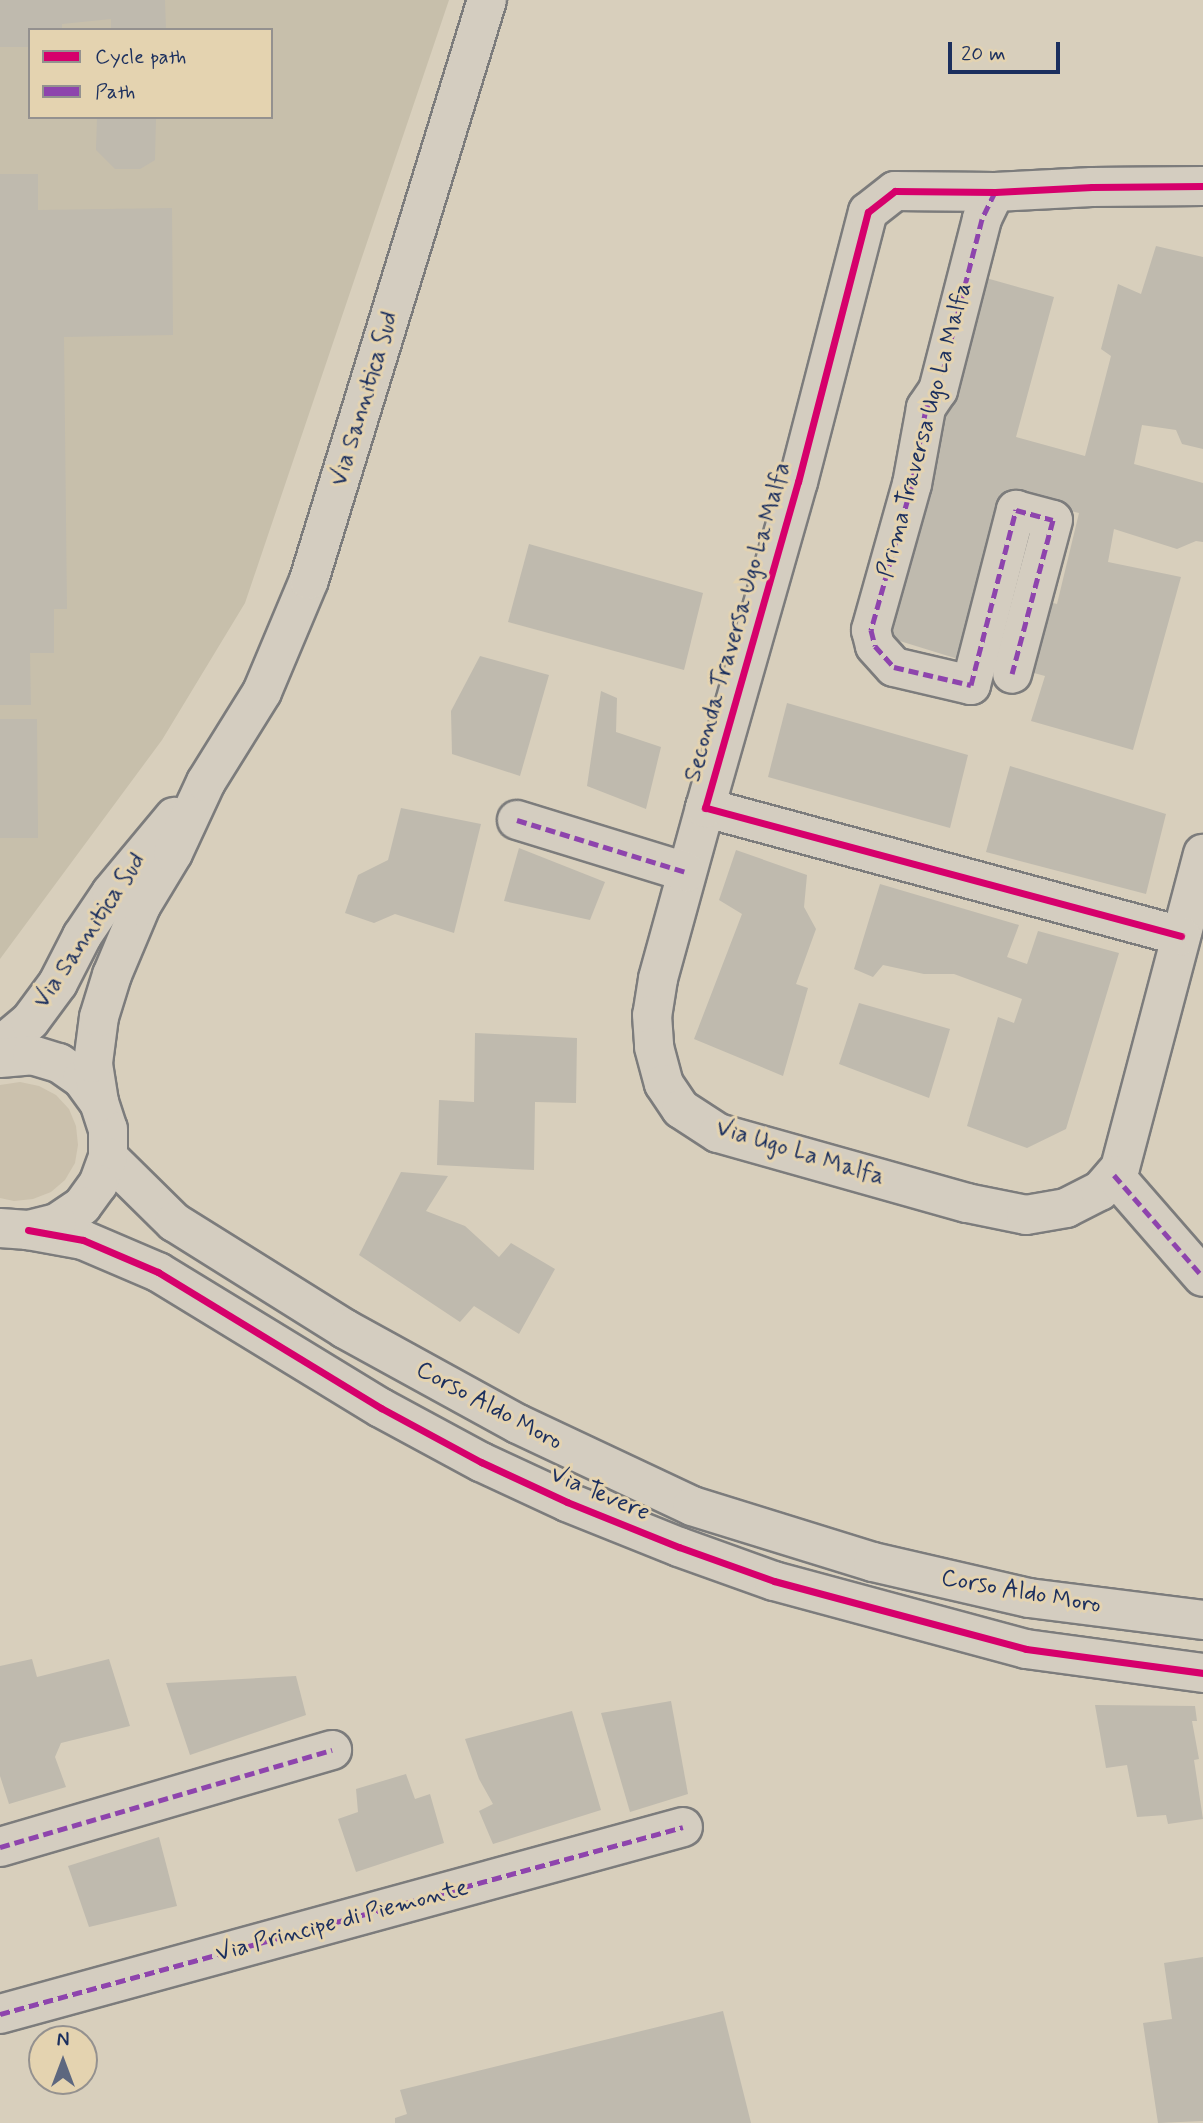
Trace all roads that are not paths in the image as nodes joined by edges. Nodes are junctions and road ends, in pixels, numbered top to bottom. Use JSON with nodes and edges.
{"nodes":[{"id":1,"x":487,"y":0,"type":"edge"},
{"id":2,"x":1203,"y":186,"type":"edge"},
{"id":3,"x":995,"y":192,"type":"junction"},
{"id":4,"x":1012,"y":674,"type":"dead end"},
{"id":5,"x":206,"y":782,"type":"junction"},
{"id":6,"x":705,"y":808,"type":"junction"},
{"id":7,"x":517,"y":820,"type":"dead end"},
{"id":8,"x":1203,"y":854,"type":"edge"},
{"id":9,"x":686,"y":872,"type":"junction"},
{"id":10,"x":1181,"y":936,"type":"junction"},
{"id":11,"x":0,"y":1046,"type":"edge"},
{"id":12,"x":0,"y":1058,"type":"edge"},
{"id":13,"x":99,"y":1102,"type":"junction"},
{"id":14,"x":108,"y":1157,"type":"junction"},
{"id":15,"x":1114,"y":1175,"type":"junction"},
{"id":16,"x":14,"y":1229,"type":"edge"},
{"id":17,"x":1203,"y":1277,"type":"edge"},
{"id":18,"x":1203,"y":1620,"type":"edge"},
{"id":19,"x":1203,"y":1673,"type":"edge"},
{"id":20,"x":332,"y":1751,"type":"dead end"},
{"id":21,"x":683,"y":1826,"type":"dead end"},
{"id":22,"x":0,"y":1847,"type":"edge"},
{"id":23,"x":0,"y":2014,"type":"edge"}],
"edges":[{"from":1,"to":5,"type":"street","name":"Via Sannitica Sud"},
{"from":2,"to":3,"type":"street"},
{"from":3,"to":4,"type":"street","name":"Prima Traversa Ugo La Malfa"},
{"from":3,"to":6,"type":"street","name":"Seconda Traversa Ugo La Malfa"},
{"from":5,"to":11,"type":"street","name":"Via Sannitica Sud"},
{"from":5,"to":13,"type":"street","name":"Via Sannitica Sud"},
{"from":6,"to":9,"type":"street","name":"Via Ugo La Malfa"},
{"from":6,"to":10,"type":"street","name":"Seconda Traversa Ugo La Malfa"},
{"from":7,"to":9,"type":"street"},
{"from":8,"to":10,"type":"street","name":"Via Ugo La Malfa"},
{"from":9,"to":15,"type":"street","name":"Via Ugo La Malfa"},
{"from":10,"to":15,"type":"street","name":"Via Ugo La Malfa"},
{"from":12,"to":13,"type":"street"},
{"from":13,"to":14,"type":"street","name":"Via Sannitica Sud"},
{"from":14,"to":16,"type":"street"},
{"from":14,"to":18,"type":"street","name":"Corso Aldo Moro"},
{"from":15,"to":17,"type":"street"},
{"from":16,"to":19,"type":"street","name":"Via Tevere"},
{"from":20,"to":22,"type":"street"},
{"from":21,"to":23,"type":"street","name":"Via Principe di Piemonte"}]}
